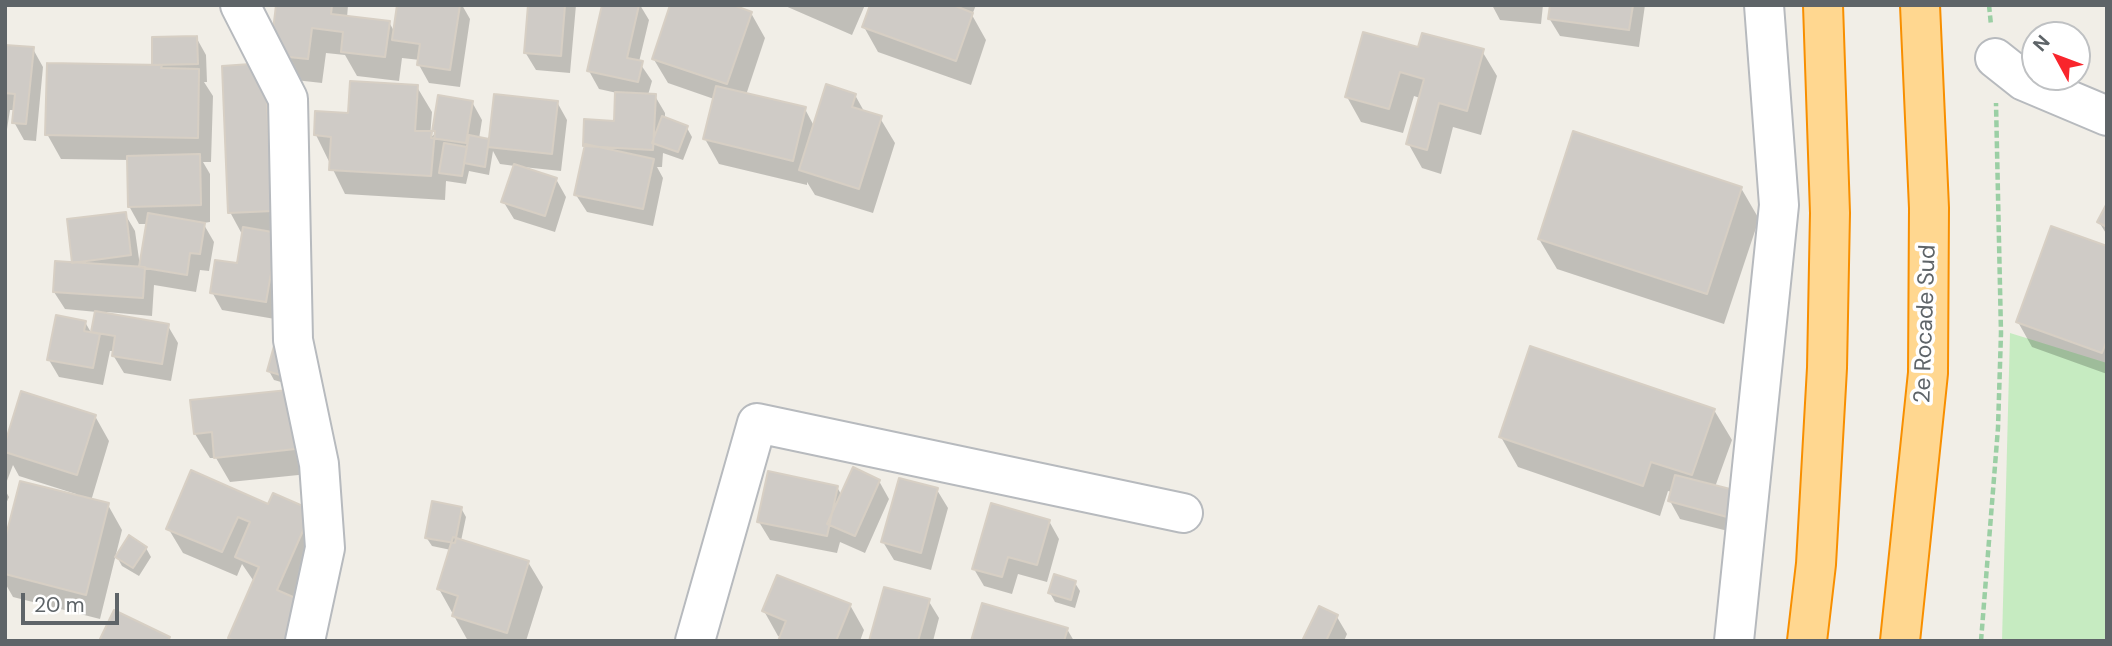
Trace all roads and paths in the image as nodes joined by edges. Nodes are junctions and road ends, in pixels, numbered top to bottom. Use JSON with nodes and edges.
{"nodes":[{"id":1,"x":240,"y":5,"type":"edge"},
{"id":2,"x":1765,"y":5,"type":"edge"},
{"id":3,"x":1823,"y":5,"type":"edge"},
{"id":4,"x":1920,"y":5,"type":"edge"},
{"id":5,"x":1989,"y":5,"type":"edge"},
{"id":6,"x":1995,"y":58,"type":"junction"},
{"id":7,"x":2107,"y":116,"type":"edge"},
{"id":8,"x":1182,"y":513,"type":"dead end"},
{"id":9,"x":305,"y":641,"type":"edge"},
{"id":10,"x":695,"y":641,"type":"edge"},
{"id":11,"x":1734,"y":641,"type":"edge"},
{"id":12,"x":1807,"y":641,"type":"edge"},
{"id":13,"x":1900,"y":641,"type":"edge"},
{"id":14,"x":1981,"y":641,"type":"edge"}],
"edges":[{"from":1,"to":9,"type":"street"},
{"from":2,"to":11,"type":"street"},
{"from":3,"to":12,"type":"highway"},
{"from":4,"to":13,"type":"highway","name":"2e Rocade Sud"},
{"from":5,"to":6,"type":"path"},
{"from":6,"to":7,"type":"street"},
{"from":6,"to":14,"type":"path"},
{"from":8,"to":10,"type":"street"}]}
